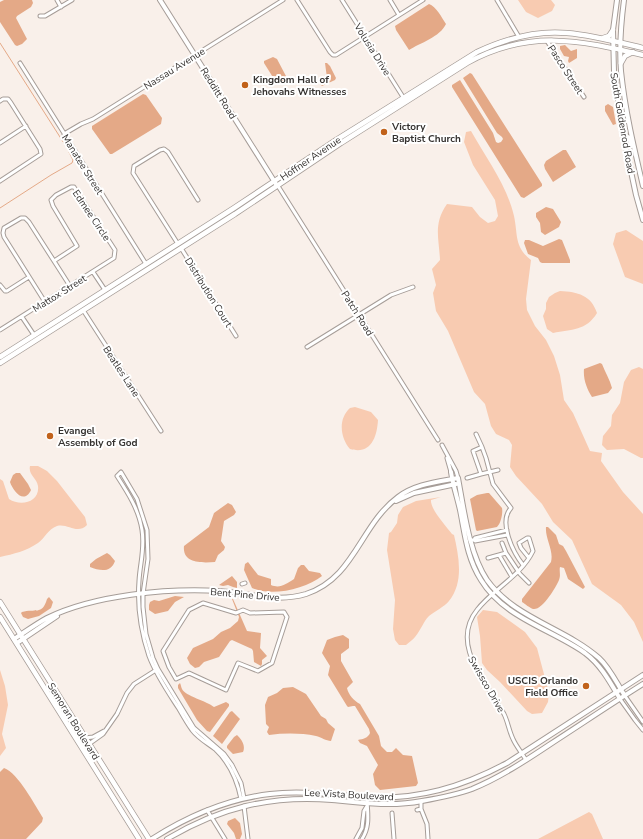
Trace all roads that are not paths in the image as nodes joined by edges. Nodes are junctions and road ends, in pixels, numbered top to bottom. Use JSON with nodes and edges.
{"nodes":[{"id":1,"x":57,"y":0,"type":"edge"},
{"id":2,"x":72,"y":0,"type":"edge"},
{"id":3,"x":160,"y":0,"type":"edge"},
{"id":4,"x":283,"y":0,"type":"edge"},
{"id":5,"x":297,"y":0,"type":"edge"},
{"id":6,"x":342,"y":0,"type":"edge"},
{"id":7,"x":390,"y":0,"type":"edge"},
{"id":8,"x":423,"y":0,"type":"edge"},
{"id":9,"x":497,"y":0,"type":"edge"},
{"id":10,"x":617,"y":0,"type":"edge"},
{"id":11,"x":623,"y":0,"type":"edge"},
{"id":12,"x":61,"y":7,"type":"junction"},
{"id":13,"x":399,"y":15,"type":"junction"},
{"id":14,"x":40,"y":16,"type":"dead end"},
{"id":15,"x":613,"y":30,"type":"junction"},
{"id":16,"x":542,"y":33,"type":"junction"},
{"id":17,"x":578,"y":34,"type":"junction"},
{"id":18,"x":366,"y":37,"type":"junction"},
{"id":19,"x":518,"y":37,"type":"junction"},
{"id":20,"x":601,"y":38,"type":"junction"},
{"id":21,"x":547,"y":41,"type":"junction"},
{"id":22,"x":613,"y":41,"type":"junction"},
{"id":23,"x":621,"y":43,"type":"junction"},
{"id":24,"x":510,"y":45,"type":"junction"},
{"id":25,"x":613,"y":48,"type":"junction"},
{"id":26,"x":643,"y":48,"type":"edge"},
{"id":27,"x":620,"y":50,"type":"junction"},
{"id":28,"x":632,"y":52,"type":"junction"},
{"id":29,"x":196,"y":55,"type":"junction"},
{"id":30,"x":643,"y":55,"type":"edge"},
{"id":31,"x":621,"y":62,"type":"junction"},
{"id":32,"x":20,"y":63,"type":"dead end"},
{"id":33,"x":434,"y":78,"type":"junction"},
{"id":34,"x":403,"y":97,"type":"junction"},
{"id":35,"x":584,"y":97,"type":"dead end"},
{"id":36,"x":411,"y":98,"type":"junction"},
{"id":37,"x":1,"y":100,"type":"edge"},
{"id":38,"x":385,"y":115,"type":"junction"},
{"id":39,"x":621,"y":119,"type":"junction"},
{"id":40,"x":366,"y":121,"type":"junction"},
{"id":41,"x":26,"y":126,"type":"junction"},
{"id":42,"x":631,"y":131,"type":"junction"},
{"id":43,"x":64,"y":134,"type":"junction"},
{"id":44,"x":623,"y":134,"type":"junction"},
{"id":45,"x":354,"y":135,"type":"junction"},
{"id":46,"x":336,"y":140,"type":"junction"},
{"id":47,"x":0,"y":143,"type":"edge"},
{"id":48,"x":636,"y":152,"type":"junction"},
{"id":49,"x":324,"y":154,"type":"junction"},
{"id":50,"x":0,"y":181,"type":"edge"},
{"id":51,"x":276,"y":183,"type":"junction"},
{"id":52,"x":643,"y":186,"type":"edge"},
{"id":53,"x":198,"y":200,"type":"dead end"},
{"id":54,"x":643,"y":220,"type":"edge"},
{"id":55,"x":179,"y":246,"type":"junction"},
{"id":56,"x":116,"y":254,"type":"joint"},
{"id":57,"x":54,"y":261,"type":"junction"},
{"id":58,"x":146,"y":264,"type":"junction"},
{"id":59,"x":134,"y":271,"type":"junction"},
{"id":60,"x":93,"y":272,"type":"junction"},
{"id":61,"x":29,"y":277,"type":"junction"},
{"id":62,"x":0,"y":285,"type":"edge"},
{"id":63,"x":70,"y":286,"type":"junction"},
{"id":64,"x":413,"y":287,"type":"dead end"},
{"id":65,"x":104,"y":290,"type":"junction"},
{"id":66,"x":112,"y":291,"type":"junction"},
{"id":67,"x":45,"y":302,"type":"junction"},
{"id":68,"x":83,"y":310,"type":"junction"},
{"id":69,"x":358,"y":314,"type":"junction"},
{"id":70,"x":22,"y":317,"type":"junction"},
{"id":71,"x":0,"y":330,"type":"edge"},
{"id":72,"x":34,"y":335,"type":"junction"},
{"id":73,"x":236,"y":336,"type":"dead end"},
{"id":74,"x":307,"y":347,"type":"dead end"},
{"id":75,"x":0,"y":356,"type":"edge"},
{"id":76,"x":0,"y":363,"type":"edge"},
{"id":77,"x":161,"y":431,"type":"dead end"},
{"id":78,"x":476,"y":434,"type":"dead end"},
{"id":79,"x":438,"y":440,"type":"dead end"},
{"id":80,"x":442,"y":445,"type":"dead end"},
{"id":81,"x":482,"y":447,"type":"junction"},
{"id":82,"x":446,"y":454,"type":"junction"},
{"id":83,"x":498,"y":470,"type":"dead end"},
{"id":84,"x":451,"y":472,"type":"joint"},
{"id":85,"x":490,"y":472,"type":"junction"},
{"id":86,"x":481,"y":474,"type":"junction"},
{"id":87,"x":458,"y":478,"type":"junction"},
{"id":88,"x":468,"y":478,"type":"dead end"},
{"id":89,"x":452,"y":479,"type":"junction"},
{"id":90,"x":459,"y":483,"type":"junction"},
{"id":91,"x":453,"y":484,"type":"junction"},
{"id":92,"x":388,"y":506,"type":"junction"},
{"id":93,"x":145,"y":520,"type":"junction"},
{"id":94,"x":140,"y":521,"type":"junction"},
{"id":95,"x":507,"y":532,"type":"junction"},
{"id":96,"x":472,"y":540,"type":"junction"},
{"id":97,"x":465,"y":542,"type":"junction"},
{"id":98,"x":502,"y":543,"type":"dead end"},
{"id":99,"x":506,"y":553,"type":"junction"},
{"id":100,"x":498,"y":555,"type":"junction"},
{"id":101,"x":488,"y":558,"type":"dead end"},
{"id":102,"x":529,"y":558,"type":"junction"},
{"id":103,"x":523,"y":565,"type":"junction"},
{"id":104,"x":518,"y":570,"type":"junction"},
{"id":105,"x":512,"y":577,"type":"junction"},
{"id":106,"x":529,"y":583,"type":"dead end"},
{"id":107,"x":496,"y":591,"type":"junction"},
{"id":108,"x":141,"y":594,"type":"junction"},
{"id":109,"x":492,"y":594,"type":"junction"},
{"id":110,"x":0,"y":602,"type":"edge"},
{"id":111,"x":240,"y":611,"type":"joint"},
{"id":112,"x":0,"y":617,"type":"edge"},
{"id":113,"x":22,"y":637,"type":"junction"},
{"id":114,"x":15,"y":641,"type":"junction"},
{"id":115,"x":156,"y":670,"type":"junction"},
{"id":116,"x":643,"y":675,"type":"edge"},
{"id":117,"x":643,"y":684,"type":"edge"},
{"id":118,"x":621,"y":690,"type":"junction"},
{"id":119,"x":616,"y":692,"type":"junction"},
{"id":120,"x":625,"y":696,"type":"junction"},
{"id":121,"x":620,"y":699,"type":"junction"},
{"id":122,"x":643,"y":722,"type":"edge"},
{"id":123,"x":67,"y":723,"type":"junction"},
{"id":124,"x":643,"y":730,"type":"edge"},
{"id":125,"x":104,"y":731,"type":"junction"},
{"id":126,"x":85,"y":738,"type":"junction"},
{"id":127,"x":89,"y":744,"type":"junction"},
{"id":128,"x":80,"y":745,"type":"junction"},
{"id":129,"x":523,"y":753,"type":"junction"},
{"id":130,"x":96,"y":755,"type":"junction"},
{"id":131,"x":526,"y":760,"type":"junction"},
{"id":132,"x":291,"y":792,"type":"junction"},
{"id":133,"x":256,"y":796,"type":"junction"},
{"id":134,"x":367,"y":796,"type":"junction"},
{"id":135,"x":243,"y":799,"type":"junction"},
{"id":136,"x":292,"y":800,"type":"junction"},
{"id":137,"x":421,"y":802,"type":"junction"},
{"id":138,"x":367,"y":805,"type":"junction"},
{"id":139,"x":244,"y":806,"type":"junction"},
{"id":140,"x":236,"y":808,"type":"junction"},
{"id":141,"x":207,"y":810,"type":"junction"},
{"id":142,"x":392,"y":813,"type":"dead end"},
{"id":143,"x":211,"y":816,"type":"junction"},
{"id":144,"x":139,"y":839,"type":"edge"},
{"id":145,"x":148,"y":839,"type":"edge"},
{"id":146,"x":152,"y":839,"type":"edge"},
{"id":147,"x":166,"y":839,"type":"edge"},
{"id":148,"x":225,"y":839,"type":"edge"},
{"id":149,"x":248,"y":839,"type":"edge"},
{"id":150,"x":356,"y":839,"type":"edge"},
{"id":151,"x":362,"y":839,"type":"edge"},
{"id":152,"x":394,"y":839,"type":"edge"},
{"id":153,"x":428,"y":839,"type":"edge"}],
"edges":[{"from":1,"to":12,"type":"street"},
{"from":2,"to":12,"type":"street"},
{"from":3,"to":29,"type":"street","name":"Redditt Road"},
{"from":4,"to":29,"type":"street","name":"Nassau Avenue"},
{"from":5,"to":18,"type":"street"},
{"from":6,"to":18,"type":"street","name":"Volusia Drive"},
{"from":7,"to":13,"type":"street"},
{"from":8,"to":13,"type":"street"},
{"from":9,"to":19,"type":"street"},
{"from":10,"to":15,"type":"street","name":"South Goldenrod Road"},
{"from":11,"to":23,"type":"street","name":"South Goldenrod Road"},
{"from":12,"to":14,"type":"street"},
{"from":13,"to":18,"type":"street"},
{"from":15,"to":20,"type":"main road"},
{"from":15,"to":22,"type":"street","name":"South Goldenrod Road"},
{"from":16,"to":17,"type":"main road","name":"Hoffner Avenue"},
{"from":16,"to":19,"type":"main road","name":"Hoffner Avenue"},
{"from":16,"to":24,"type":"main road"},
{"from":17,"to":20,"type":"main road","name":"Hoffner Avenue"},
{"from":17,"to":21,"type":"main road"},
{"from":18,"to":34,"type":"street","name":"Volusia Drive"},
{"from":19,"to":33,"type":"main road","name":"Hoffner Avenue"},
{"from":20,"to":22,"type":"main road","name":"Hoffner Avenue"},
{"from":21,"to":24,"type":"main road","name":"Hoffner Avenue"},
{"from":21,"to":25,"type":"main road","name":"Hoffner Avenue"},
{"from":21,"to":35,"type":"street","name":"Pasco Street"},
{"from":22,"to":23,"type":"main road","name":"Hoffner Avenue"},
{"from":22,"to":25,"type":"street","name":"South Goldenrod Road"},
{"from":23,"to":26,"type":"main road","name":"Hoffner Avenue"},
{"from":23,"to":27,"type":"street","name":"South Goldenrod Road"},
{"from":24,"to":36,"type":"main road","name":"Hoffner Avenue"},
{"from":25,"to":27,"type":"main road","name":"Hoffner Avenue"},
{"from":25,"to":39,"type":"street","name":"South Goldenrod Road"},
{"from":27,"to":28,"type":"main road","name":"Hoffner Avenue"},
{"from":27,"to":31,"type":"street","name":"South Goldenrod Road"},
{"from":28,"to":30,"type":"main road","name":"Hoffner Avenue"},
{"from":28,"to":31,"type":"main road"},
{"from":29,"to":43,"type":"street","name":"Nassau Avenue"},
{"from":29,"to":51,"type":"street","name":"Redditt Road"},
{"from":31,"to":42,"type":"street","name":"South Goldenrod Road"},
{"from":32,"to":43,"type":"street","name":"Manatee Street"},
{"from":33,"to":34,"type":"main road","name":"Hoffner Avenue"},
{"from":33,"to":36,"type":"main road"},
{"from":34,"to":38,"type":"main road"},
{"from":34,"to":40,"type":"main road","name":"Hoffner Avenue"},
{"from":36,"to":38,"type":"main road","name":"Hoffner Avenue"},
{"from":37,"to":41,"type":"street"},
{"from":38,"to":45,"type":"main road","name":"Hoffner Avenue"},
{"from":39,"to":42,"type":"street"},
{"from":39,"to":44,"type":"street","name":"South Goldenrod Road"},
{"from":40,"to":45,"type":"main road"},
{"from":40,"to":46,"type":"main road","name":"Hoffner Avenue"},
{"from":41,"to":47,"type":"street"},
{"from":41,"to":50,"type":"street"},
{"from":42,"to":48,"type":"street","name":"South Goldenrod Road"},
{"from":43,"to":58,"type":"street","name":"Manatee Street"},
{"from":44,"to":48,"type":"street"},
{"from":44,"to":54,"type":"street","name":"South Goldenrod Road"},
{"from":45,"to":49,"type":"main road","name":"Hoffner Avenue"},
{"from":46,"to":49,"type":"main road"},
{"from":46,"to":51,"type":"main road","name":"Hoffner Avenue"},
{"from":48,"to":52,"type":"street","name":"South Goldenrod Road"},
{"from":49,"to":51,"type":"main road","name":"Hoffner Avenue"},
{"from":51,"to":55,"type":"main road","name":"Hoffner Avenue"},
{"from":51,"to":55,"type":"main road","name":"Hoffner Avenue"},
{"from":51,"to":69,"type":"street","name":"Patch Road"},
{"from":53,"to":55,"type":"street","name":"Distribution Court"},
{"from":55,"to":58,"type":"main road","name":"Hoffner Avenue"},
{"from":55,"to":66,"type":"main road","name":"Hoffner Avenue"},
{"from":55,"to":73,"type":"street","name":"Distribution Court"},
{"from":56,"to":57,"type":"street","name":"Edmee Circle"},
{"from":56,"to":60,"type":"street","name":"Mattox Street"},
{"from":57,"to":61,"type":"street"},
{"from":57,"to":63,"type":"street"},
{"from":58,"to":59,"type":"main road","name":"Hoffner Avenue"},
{"from":59,"to":65,"type":"main road","name":"Hoffner Avenue"},
{"from":59,"to":66,"type":"main road"},
{"from":60,"to":63,"type":"street","name":"Mattox Street"},
{"from":60,"to":65,"type":"street"},
{"from":61,"to":62,"type":"street"},
{"from":61,"to":67,"type":"street"},
{"from":63,"to":67,"type":"street","name":"Mattox Street"},
{"from":64,"to":69,"type":"street"},
{"from":65,"to":68,"type":"main road"},
{"from":65,"to":72,"type":"main road","name":"Hoffner Avenue"},
{"from":66,"to":68,"type":"main road","name":"Hoffner Avenue"},
{"from":67,"to":70,"type":"street","name":"Mattox Street"},
{"from":68,"to":76,"type":"main road","name":"Hoffner Avenue"},
{"from":68,"to":77,"type":"street","name":"Beatles Lane"},
{"from":69,"to":74,"type":"street"},
{"from":69,"to":79,"type":"street","name":"Patch Road"},
{"from":70,"to":71,"type":"street","name":"Mattox Street"},
{"from":70,"to":72,"type":"street"},
{"from":72,"to":75,"type":"main road","name":"Hoffner Avenue"},
{"from":78,"to":81,"type":"street"},
{"from":80,"to":82,"type":"street"},
{"from":81,"to":85,"type":"street"},
{"from":81,"to":86,"type":"street"},
{"from":82,"to":84,"type":"street"},
{"from":82,"to":87,"type":"street"},
{"from":83,"to":85,"type":"street"},
{"from":84,"to":89,"type":"street"},
{"from":85,"to":86,"type":"street"},
{"from":85,"to":95,"type":"street"},
{"from":86,"to":88,"type":"street"},
{"from":87,"to":89,"type":"street","name":"Bent Pine Drive"},
{"from":87,"to":90,"type":"street"},
{"from":89,"to":91,"type":"street"},
{"from":89,"to":92,"type":"street","name":"Bent Pine Drive"},
{"from":90,"to":91,"type":"street","name":"Bent Pine Drive"},
{"from":90,"to":96,"type":"street"},
{"from":91,"to":92,"type":"street","name":"Bent Pine Drive"},
{"from":91,"to":97,"type":"street"},
{"from":92,"to":108,"type":"street","name":"Bent Pine Drive"},
{"from":93,"to":94,"type":"street"},
{"from":93,"to":94,"type":"street"},
{"from":93,"to":108,"type":"street"},
{"from":94,"to":108,"type":"street"},
{"from":95,"to":96,"type":"street"},
{"from":95,"to":103,"type":"street"},
{"from":96,"to":97,"type":"street"},
{"from":96,"to":107,"type":"street"},
{"from":97,"to":109,"type":"street"},
{"from":98,"to":99,"type":"street"},
{"from":99,"to":100,"type":"street"},
{"from":99,"to":104,"type":"street"},
{"from":100,"to":101,"type":"street"},
{"from":100,"to":105,"type":"street"},
{"from":102,"to":102,"type":"street"},
{"from":102,"to":103,"type":"street","name":"Swissco Drive"},
{"from":103,"to":104,"type":"street","name":"Swissco Drive"},
{"from":104,"to":105,"type":"street","name":"Swissco Drive"},
{"from":104,"to":106,"type":"street"},
{"from":105,"to":107,"type":"street","name":"Swissco Drive"},
{"from":107,"to":109,"type":"street","name":"Swissco Drive"},
{"from":107,"to":118,"type":"street"},
{"from":108,"to":113,"type":"street","name":"Bent Pine Drive"},
{"from":108,"to":115,"type":"street"},
{"from":109,"to":119,"type":"street"},
{"from":109,"to":129,"type":"street","name":"Swissco Drive"},
{"from":110,"to":113,"type":"main road","name":"Semoran Boulevard"},
{"from":111,"to":111,"type":"street"},
{"from":112,"to":114,"type":"main road","name":"Semoran Boulevard"},
{"from":113,"to":114,"type":"street","name":"Bent Pine Drive"},
{"from":113,"to":126,"type":"main road","name":"Semoran Boulevard"},
{"from":114,"to":123,"type":"main road","name":"Semoran Boulevard"},
{"from":115,"to":125,"type":"street"},
{"from":115,"to":135,"type":"street"},
{"from":116,"to":118,"type":"street","name":"Lee Vista Boulevard"},
{"from":117,"to":120,"type":"street","name":"Lee Vista Boulevard"},
{"from":118,"to":119,"type":"street","name":"Lee Vista Boulevard"},
{"from":118,"to":120,"type":"street"},
{"from":119,"to":121,"type":"street"},
{"from":119,"to":129,"type":"street","name":"Lee Vista Boulevard"},
{"from":120,"to":121,"type":"street","name":"Lee Vista Boulevard"},
{"from":120,"to":122,"type":"street"},
{"from":121,"to":124,"type":"street"},
{"from":121,"to":131,"type":"street","name":"Lee Vista Boulevard"},
{"from":123,"to":127,"type":"main road"},
{"from":123,"to":128,"type":"main road","name":"Semoran Boulevard"},
{"from":125,"to":126,"type":"street"},
{"from":125,"to":127,"type":"street"},
{"from":126,"to":127,"type":"main road","name":"Semoran Boulevard"},
{"from":127,"to":130,"type":"main road","name":"Semoran Boulevard"},
{"from":128,"to":130,"type":"main road"},
{"from":128,"to":144,"type":"main road","name":"Semoran Boulevard"},
{"from":129,"to":131,"type":"street","name":"Swissco Drive"},
{"from":129,"to":134,"type":"street","name":"Lee Vista Boulevard"},
{"from":130,"to":145,"type":"main road","name":"Semoran Boulevard"},
{"from":131,"to":137,"type":"street","name":"Lee Vista Boulevard"},
{"from":132,"to":133,"type":"street","name":"Lee Vista Boulevard"},
{"from":132,"to":134,"type":"street","name":"Lee Vista Boulevard"},
{"from":132,"to":136,"type":"street"},
{"from":133,"to":135,"type":"street","name":"Lee Vista Boulevard"},
{"from":133,"to":139,"type":"street"},
{"from":134,"to":138,"type":"street"},
{"from":135,"to":140,"type":"street"},
{"from":135,"to":141,"type":"street","name":"Lee Vista Boulevard"},
{"from":136,"to":138,"type":"street","name":"Lee Vista Boulevard"},
{"from":136,"to":139,"type":"street","name":"Lee Vista Boulevard"},
{"from":137,"to":138,"type":"street","name":"Lee Vista Boulevard"},
{"from":137,"to":153,"type":"street"},
{"from":138,"to":150,"type":"street"},
{"from":138,"to":151,"type":"street"},
{"from":139,"to":140,"type":"street","name":"Lee Vista Boulevard"},
{"from":139,"to":149,"type":"street"},
{"from":140,"to":143,"type":"street","name":"Lee Vista Boulevard"},
{"from":141,"to":143,"type":"street"},
{"from":141,"to":146,"type":"street","name":"Lee Vista Boulevard"},
{"from":142,"to":152,"type":"street"},
{"from":143,"to":147,"type":"street","name":"Lee Vista Boulevard"},
{"from":143,"to":148,"type":"street"}]}
